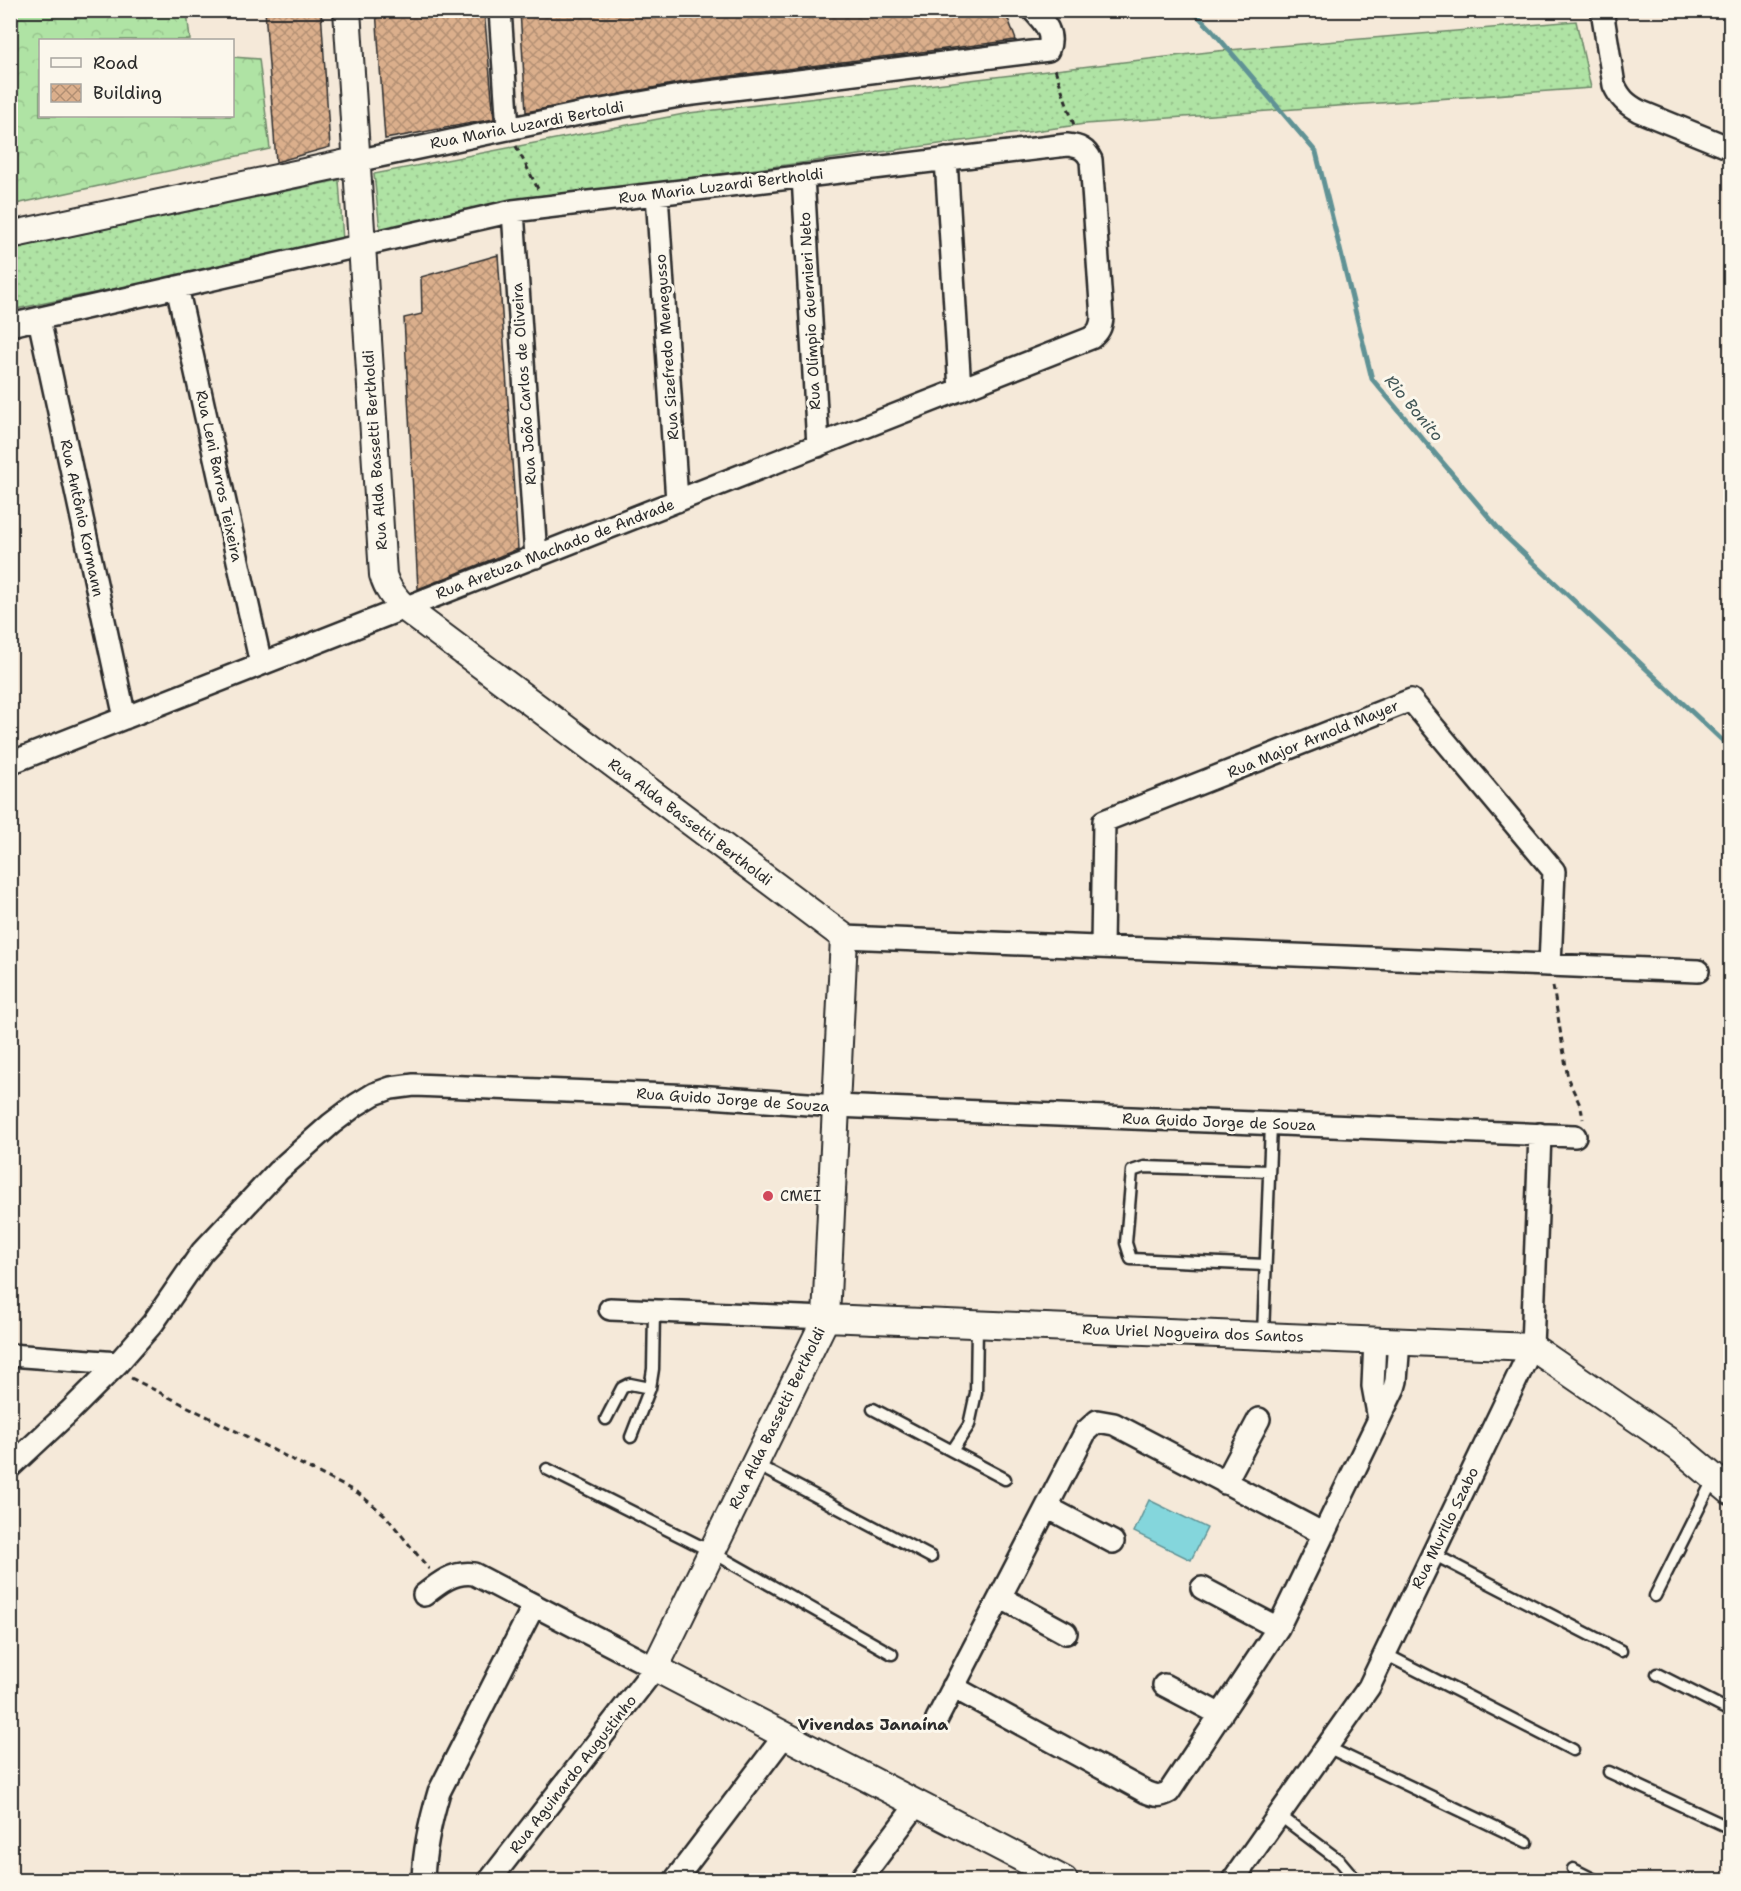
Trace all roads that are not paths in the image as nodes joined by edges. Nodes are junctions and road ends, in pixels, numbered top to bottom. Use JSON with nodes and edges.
{"nodes":[{"id":1,"x":347,"y":10,"type":"edge"},
{"id":2,"x":500,"y":10,"type":"edge"},
{"id":3,"x":1033,"y":10,"type":"edge"},
{"id":4,"x":1602,"y":10,"type":"edge"},
{"id":5,"x":508,"y":129,"type":"junction"},
{"id":6,"x":1731,"y":148,"type":"edge"},
{"id":7,"x":946,"y":159,"type":"junction"},
{"id":8,"x":356,"y":160,"type":"junction"},
{"id":9,"x":802,"y":176,"type":"junction"},
{"id":10,"x":657,"y":194,"type":"junction"},
{"id":11,"x":513,"y":211,"type":"junction"},
{"id":12,"x":10,"y":235,"type":"edge"},
{"id":13,"x":362,"y":245,"type":"junction"},
{"id":14,"x":177,"y":287,"type":"junction"},
{"id":15,"x":39,"y":318,"type":"junction"},
{"id":16,"x":10,"y":325,"type":"edge"},
{"id":17,"x":1098,"y":332,"type":"joint"},
{"id":18,"x":960,"y":390,"type":"junction"},
{"id":19,"x":818,"y":446,"type":"junction"},
{"id":20,"x":677,"y":501,"type":"junction"},
{"id":21,"x":536,"y":556,"type":"junction"},
{"id":22,"x":405,"y":608,"type":"junction"},
{"id":23,"x":261,"y":664,"type":"junction"},
{"id":24,"x":125,"y":718,"type":"junction"},
{"id":25,"x":10,"y":763,"type":"edge"},
{"id":26,"x":844,"y":937,"type":"junction"},
{"id":27,"x":1102,"y":947,"type":"junction"},
{"id":28,"x":1550,"y":965,"type":"junction"},
{"id":29,"x":1698,"y":971,"type":"dead end"},
{"id":30,"x":836,"y":1106,"type":"junction"},
{"id":31,"x":1271,"y":1124,"type":"junction"},
{"id":32,"x":1540,"y":1134,"type":"junction"},
{"id":33,"x":1575,"y":1136,"type":"road end"},
{"id":34,"x":1269,"y":1171,"type":"junction"},
{"id":35,"x":1265,"y":1265,"type":"junction"},
{"id":36,"x":610,"y":1309,"type":"dead end"},
{"id":37,"x":654,"y":1311,"type":"junction"},
{"id":38,"x":826,"y":1318,"type":"junction"},
{"id":39,"x":977,"y":1324,"type":"junction"},
{"id":40,"x":1263,"y":1335,"type":"junction"},
{"id":41,"x":1387,"y":1341,"type":"junction"},
{"id":42,"x":1532,"y":1347,"type":"junction"},
{"id":43,"x":10,"y":1355,"type":"edge"},
{"id":44,"x":118,"y":1363,"type":"junction"},
{"id":45,"x":650,"y":1389,"type":"junction"},
{"id":46,"x":873,"y":1409,"type":"dead end"},
{"id":47,"x":606,"y":1419,"type":"dead end"},
{"id":48,"x":1259,"y":1419,"type":"dead end"},
{"id":49,"x":631,"y":1437,"type":"dead end"},
{"id":50,"x":952,"y":1451,"type":"junction"},
{"id":51,"x":754,"y":1464,"type":"junction"},
{"id":52,"x":10,"y":1467,"type":"edge"},
{"id":53,"x":547,"y":1469,"type":"dead end"},
{"id":54,"x":1005,"y":1479,"type":"dead end"},
{"id":55,"x":1225,"y":1483,"type":"junction"},
{"id":56,"x":1722,"y":1483,"type":"edge"},
{"id":57,"x":1047,"y":1507,"type":"junction"},
{"id":58,"x":1323,"y":1534,"type":"junction"},
{"id":59,"x":1113,"y":1542,"type":"dead end"},
{"id":60,"x":712,"y":1552,"type":"junction"},
{"id":61,"x":1433,"y":1554,"type":"junction"},
{"id":62,"x":931,"y":1557,"type":"dead end"},
{"id":63,"x":1202,"y":1588,"type":"dead end"},
{"id":64,"x":432,"y":1589,"type":"road end"},
{"id":65,"x":1655,"y":1596,"type":"dead end"},
{"id":66,"x":1000,"y":1597,"type":"junction"},
{"id":67,"x":534,"y":1605,"type":"junction"},
{"id":68,"x":1278,"y":1628,"type":"junction"},
{"id":69,"x":1066,"y":1633,"type":"dead end"},
{"id":70,"x":1621,"y":1651,"type":"dead end"},
{"id":71,"x":892,"y":1654,"type":"dead end"},
{"id":72,"x":1385,"y":1654,"type":"junction"},
{"id":73,"x":655,"y":1668,"type":"junction"},
{"id":74,"x":1657,"y":1674,"type":"dead end"},
{"id":75,"x":1164,"y":1685,"type":"dead end"},
{"id":76,"x":953,"y":1688,"type":"junction"},
{"id":77,"x":1731,"y":1711,"type":"edge"},
{"id":78,"x":1221,"y":1715,"type":"junction"},
{"id":79,"x":936,"y":1719,"type":"dead end"},
{"id":80,"x":785,"y":1736,"type":"junction"},
{"id":81,"x":1327,"y":1747,"type":"junction"},
{"id":82,"x":1573,"y":1750,"type":"dead end"},
{"id":83,"x":1609,"y":1772,"type":"dead end"},
{"id":84,"x":917,"y":1804,"type":"junction"},
{"id":85,"x":1279,"y":1815,"type":"junction"},
{"id":86,"x":1731,"y":1828,"type":"edge"},
{"id":87,"x":1527,"y":1842,"type":"dead end"},
{"id":88,"x":1573,"y":1869,"type":"dead end"},
{"id":89,"x":1058,"y":1879,"type":"edge"},
{"id":90,"x":423,"y":1881,"type":"edge"},
{"id":91,"x":490,"y":1881,"type":"edge"},
{"id":92,"x":675,"y":1881,"type":"edge"},
{"id":93,"x":860,"y":1881,"type":"edge"},
{"id":94,"x":1233,"y":1881,"type":"edge"},
{"id":95,"x":1356,"y":1881,"type":"edge"},
{"id":96,"x":1595,"y":1881,"type":"edge"}],
"edges":[{"from":1,"to":8,"type":"street","name":"Rua Alda Bassetti Bertholdi"},
{"from":2,"to":5,"type":"street"},
{"from":3,"to":5,"type":"street","name":"Rua Maria Luzardi Bertoldi"},
{"from":4,"to":6,"type":"street"},
{"from":5,"to":8,"type":"street","name":"Rua Maria Luzardi Bertoldi"},
{"from":7,"to":9,"type":"street","name":"Rua Maria Luzardi Bertholdi"},
{"from":7,"to":17,"type":"street","name":"Rua Maria Luzardi Bertholdi"},
{"from":7,"to":18,"type":"street"},
{"from":8,"to":12,"type":"street","name":"Rua Maria Luzardi Bertoldi"},
{"from":8,"to":13,"type":"street","name":"Rua Alda Bassetti Bertholdi"},
{"from":9,"to":10,"type":"street","name":"Rua Maria Luzardi Bertholdi"},
{"from":9,"to":19,"type":"street","name":"Rua Olímpio Guernieri Neto"},
{"from":10,"to":11,"type":"street","name":"Rua Maria Luzardi Bertholdi"},
{"from":10,"to":20,"type":"street","name":"Rua Sizefredo Menegusso"},
{"from":11,"to":13,"type":"street","name":"Rua Maria Luzardi Bertholdi"},
{"from":11,"to":21,"type":"street","name":"Rua João Carlos de Oliveira"},
{"from":13,"to":14,"type":"street"},
{"from":13,"to":22,"type":"street","name":"Rua Alda Bassetti Bertholdi"},
{"from":14,"to":15,"type":"street"},
{"from":14,"to":23,"type":"street","name":"Rua Leni Barros Teixeira"},
{"from":15,"to":16,"type":"street"},
{"from":15,"to":24,"type":"street","name":"Rua Antônio Kormann"},
{"from":17,"to":18,"type":"street","name":"Rua Aretuza Machado de Andrade"},
{"from":18,"to":19,"type":"street","name":"Rua Aretuza Machado de Andrade"},
{"from":19,"to":20,"type":"street","name":"Rua Aretuza Machado de Andrade"},
{"from":20,"to":21,"type":"street","name":"Rua Aretuza Machado de Andrade"},
{"from":21,"to":22,"type":"street","name":"Rua Aretuza Machado de Andrade"},
{"from":22,"to":23,"type":"street","name":"Rua Aretuza Machado de Andrade"},
{"from":22,"to":26,"type":"street","name":"Rua Alda Bassetti Bertholdi"},
{"from":23,"to":24,"type":"street","name":"Rua Aretuza Machado de Andrade"},
{"from":24,"to":25,"type":"street","name":"Rua Aretuza Machado de Andrade"},
{"from":26,"to":27,"type":"street"},
{"from":26,"to":30,"type":"street","name":"Rua Alda Bassetti Bertholdi"},
{"from":27,"to":28,"type":"street"},
{"from":27,"to":28,"type":"street","name":"Rua Major Arnold Mayer"},
{"from":28,"to":29,"type":"street"},
{"from":30,"to":31,"type":"street","name":"Rua Guido Jorge de Souza"},
{"from":30,"to":38,"type":"street","name":"Rua Alda Bassetti Bertholdi"},
{"from":30,"to":44,"type":"street","name":"Rua Guido Jorge de Souza"},
{"from":31,"to":32,"type":"street","name":"Rua Guido Jorge de Souza"},
{"from":31,"to":34,"type":"lane"},
{"from":32,"to":33,"type":"street","name":"Rua Guido Jorge de Souza"},
{"from":32,"to":42,"type":"street","name":"Rua Murillo Szabo"},
{"from":34,"to":35,"type":"lane"},
{"from":34,"to":35,"type":"lane"},
{"from":35,"to":40,"type":"lane"},
{"from":36,"to":37,"type":"street","name":"Rua Uriel Nogueira dos Santos"},
{"from":37,"to":38,"type":"street","name":"Rua Uriel Nogueira dos Santos"},
{"from":37,"to":45,"type":"lane"},
{"from":38,"to":39,"type":"street","name":"Rua Uriel Nogueira dos Santos"},
{"from":38,"to":51,"type":"street","name":"Rua Alda Bassetti Bertholdi"},
{"from":39,"to":40,"type":"street","name":"Rua Uriel Nogueira dos Santos"},
{"from":39,"to":50,"type":"lane"},
{"from":40,"to":41,"type":"street","name":"Rua Uriel Nogueira dos Santos"},
{"from":41,"to":42,"type":"street","name":"Rua Uriel Nogueira dos Santos"},
{"from":41,"to":58,"type":"street"},
{"from":42,"to":56,"type":"street"},
{"from":42,"to":61,"type":"street","name":"Rua Murillo Szabo"},
{"from":43,"to":44,"type":"street"},
{"from":44,"to":52,"type":"street","name":"Rua Guido Jorge de Souza"},
{"from":45,"to":47,"type":"lane"},
{"from":45,"to":49,"type":"lane"},
{"from":46,"to":50,"type":"lane"},
{"from":48,"to":55,"type":"street"},
{"from":50,"to":54,"type":"lane"},
{"from":51,"to":60,"type":"street","name":"Rua Alda Bassetti Bertholdi"},
{"from":51,"to":62,"type":"lane"},
{"from":53,"to":60,"type":"lane"},
{"from":55,"to":57,"type":"street"},
{"from":55,"to":58,"type":"street"},
{"from":56,"to":65,"type":"lane"},
{"from":57,"to":59,"type":"street"},
{"from":57,"to":66,"type":"street"},
{"from":58,"to":68,"type":"street"},
{"from":60,"to":71,"type":"lane"},
{"from":60,"to":73,"type":"street","name":"Rua Alda Bassetti Bertholdi"},
{"from":61,"to":70,"type":"lane"},
{"from":61,"to":72,"type":"street","name":"Rua Murillo Szabo"},
{"from":63,"to":68,"type":"street"},
{"from":64,"to":67,"type":"street"},
{"from":66,"to":69,"type":"street"},
{"from":66,"to":76,"type":"street"},
{"from":67,"to":73,"type":"street"},
{"from":67,"to":90,"type":"street"},
{"from":68,"to":78,"type":"street"},
{"from":72,"to":81,"type":"street","name":"Rua Murillo Szabo"},
{"from":72,"to":82,"type":"lane"},
{"from":73,"to":80,"type":"street"},
{"from":73,"to":91,"type":"street","name":"Rua Aguinardo Augustinho"},
{"from":74,"to":77,"type":"lane"},
{"from":75,"to":78,"type":"street"},
{"from":76,"to":78,"type":"street"},
{"from":76,"to":79,"type":"street"},
{"from":80,"to":84,"type":"street"},
{"from":80,"to":92,"type":"street"},
{"from":81,"to":85,"type":"street","name":"Rua Murillo Szabo"},
{"from":81,"to":87,"type":"lane"},
{"from":83,"to":86,"type":"lane"},
{"from":84,"to":89,"type":"street"},
{"from":84,"to":93,"type":"street"},
{"from":85,"to":94,"type":"street","name":"Rua Murillo Szabo"},
{"from":85,"to":95,"type":"lane"},
{"from":88,"to":96,"type":"lane"}]}
